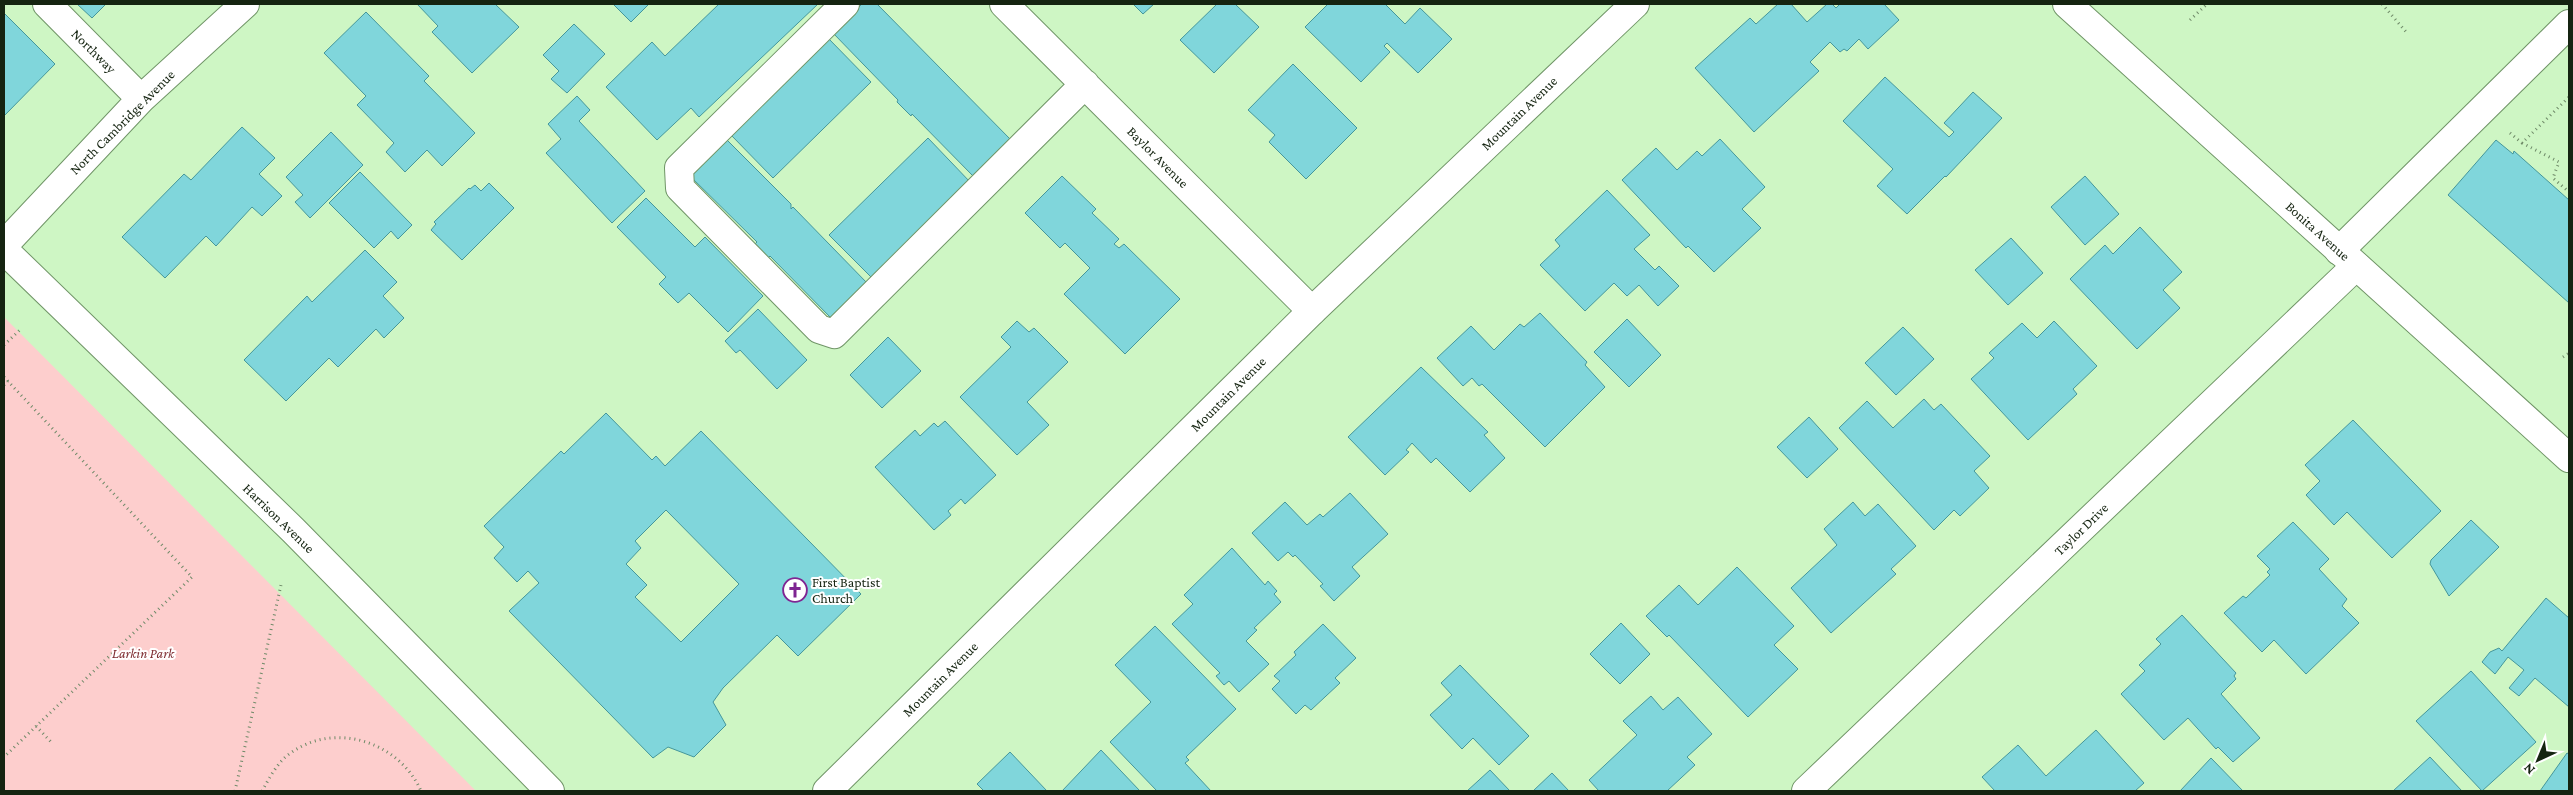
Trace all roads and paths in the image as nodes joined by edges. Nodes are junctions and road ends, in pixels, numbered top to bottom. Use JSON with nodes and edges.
{"nodes":[{"id":1,"x":47,"y":4,"type":"edge"},
{"id":2,"x":245,"y":4,"type":"edge"},
{"id":3,"x":845,"y":4,"type":"edge"},
{"id":4,"x":1004,"y":4,"type":"edge"},
{"id":5,"x":1634,"y":4,"type":"edge"},
{"id":6,"x":2067,"y":4,"type":"edge"},
{"id":7,"x":2207,"y":4,"type":"edge"},
{"id":8,"x":2382,"y":4,"type":"edge"},
{"id":9,"x":2190,"y":20,"type":"dead end"},
{"id":10,"x":2569,"y":24,"type":"edge"},
{"id":11,"x":2408,"y":34,"type":"dead end"},
{"id":12,"x":1084,"y":84,"type":"junction"},
{"id":13,"x":141,"y":99,"type":"junction"},
{"id":14,"x":2522,"y":143,"type":"dead end"},
{"id":15,"x":2569,"y":192,"type":"edge"},
{"id":16,"x":4,"y":246,"type":"edge"},
{"id":17,"x":4,"y":250,"type":"edge"},
{"id":18,"x":2348,"y":259,"type":"junction"},
{"id":19,"x":1312,"y":311,"type":"junction"},
{"id":20,"x":22,"y":328,"type":"dead end"},
{"id":21,"x":4,"y":345,"type":"edge"},
{"id":22,"x":2569,"y":353,"type":"edge"},
{"id":23,"x":2563,"y":357,"type":"dead end"},
{"id":24,"x":4,"y":376,"type":"edge"},
{"id":25,"x":8,"y":381,"type":"junction"},
{"id":26,"x":4,"y":385,"type":"edge"},
{"id":27,"x":2569,"y":458,"type":"edge"},
{"id":28,"x":281,"y":585,"type":"dead end"},
{"id":29,"x":36,"y":726,"type":"junction"},
{"id":30,"x":52,"y":743,"type":"dead end"},
{"id":31,"x":4,"y":757,"type":"edge"},
{"id":32,"x":235,"y":791,"type":"edge"},
{"id":33,"x":262,"y":791,"type":"edge"},
{"id":34,"x":421,"y":791,"type":"edge"},
{"id":35,"x":550,"y":791,"type":"edge"},
{"id":36,"x":827,"y":791,"type":"edge"},
{"id":37,"x":1806,"y":791,"type":"edge"}],
"edges":[{"from":1,"to":13,"type":"street","name":"Northway"},
{"from":2,"to":13,"type":"street","name":"North Cambridge Avenue"},
{"from":3,"to":12,"type":"street"},
{"from":4,"to":12,"type":"street","name":"Baylor Avenue"},
{"from":5,"to":19,"type":"street","name":"Mountain Avenue"},
{"from":6,"to":18,"type":"street","name":"Bonita Avenue"},
{"from":7,"to":9,"type":"path"},
{"from":8,"to":11,"type":"path"},
{"from":10,"to":18,"type":"street","name":"Taylor Drive"},
{"from":12,"to":19,"type":"street","name":"Baylor Avenue"},
{"from":13,"to":16,"type":"street","name":"North Cambridge Avenue"},
{"from":14,"to":15,"type":"path"},
{"from":17,"to":35,"type":"street","name":"Harrison Avenue"},
{"from":18,"to":27,"type":"street","name":"Bonita Avenue"},
{"from":18,"to":37,"type":"street","name":"Taylor Drive"},
{"from":19,"to":36,"type":"street","name":"Mountain Avenue"},
{"from":20,"to":21,"type":"path"},
{"from":22,"to":23,"type":"path"},
{"from":24,"to":25,"type":"path"},
{"from":25,"to":26,"type":"path"},
{"from":25,"to":29,"type":"path"},
{"from":28,"to":32,"type":"path"},
{"from":29,"to":30,"type":"path"},
{"from":29,"to":31,"type":"path"},
{"from":33,"to":34,"type":"path"}]}
